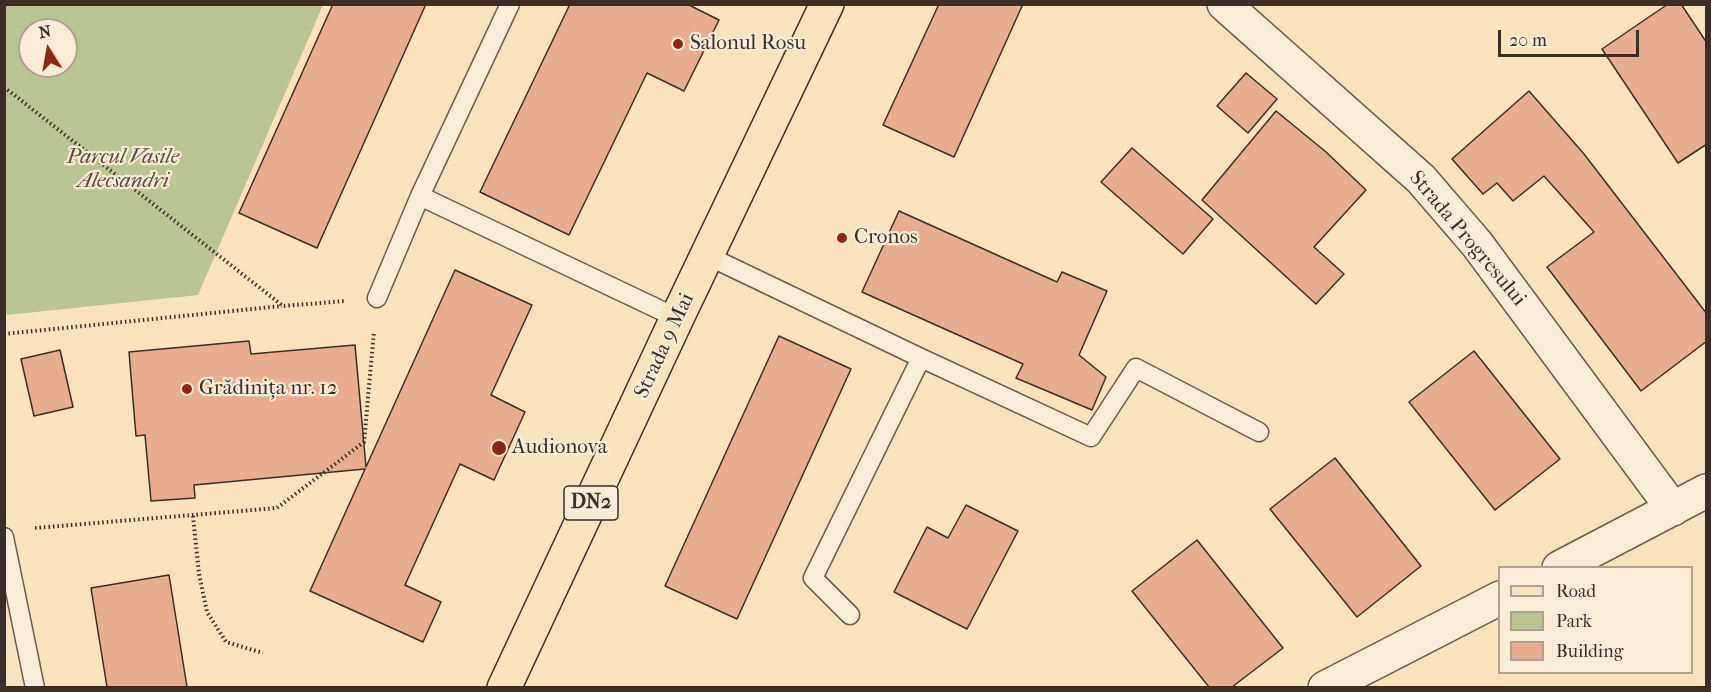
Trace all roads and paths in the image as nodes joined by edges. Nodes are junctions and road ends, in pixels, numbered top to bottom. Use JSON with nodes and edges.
{"nodes":[{"id":1,"x":510,"y":4,"type":"edge"},
{"id":2,"x":827,"y":4,"type":"edge"},
{"id":3,"x":1224,"y":4,"type":"edge"},
{"id":4,"x":4,"y":87,"type":"edge"},
{"id":5,"x":420,"y":196,"type":"junction"},
{"id":6,"x":708,"y":256,"type":"junction"},
{"id":7,"x":377,"y":298,"type":"junction"},
{"id":8,"x":283,"y":306,"type":"junction"},
{"id":9,"x":677,"y":318,"type":"junction"},
{"id":10,"x":4,"y":334,"type":"edge"},
{"id":11,"x":921,"y":358,"type":"junction"},
{"id":12,"x":1259,"y":432,"type":"dead end"},
{"id":13,"x":1707,"y":491,"type":"edge"},
{"id":14,"x":1673,"y":508,"type":"junction"},
{"id":15,"x":193,"y":516,"type":"junction"},
{"id":16,"x":28,"y":529,"type":"dead end"},
{"id":17,"x":4,"y":537,"type":"edge"},
{"id":18,"x":1560,"y":566,"type":"edge"},
{"id":19,"x":1498,"y":599,"type":"edge"},
{"id":20,"x":850,"y":615,"type":"dead end"},
{"id":21,"x":263,"y":653,"type":"dead end"},
{"id":22,"x":35,"y":687,"type":"edge"},
{"id":23,"x":504,"y":687,"type":"edge"},
{"id":24,"x":1325,"y":687,"type":"edge"}],
"edges":[{"from":1,"to":5,"type":"lane"},
{"from":2,"to":6,"type":"main road","name":"Strada 9 Mai","number":"DN2"},
{"from":3,"to":14,"type":"street","name":"Strada Progresului"},
{"from":4,"to":8,"type":"path"},
{"from":5,"to":7,"type":"lane"},
{"from":5,"to":9,"type":"lane"},
{"from":6,"to":9,"type":"main road","name":"Strada 9 Mai","number":"DN2"},
{"from":6,"to":11,"type":"lane"},
{"from":7,"to":8,"type":"path"},
{"from":7,"to":15,"type":"path"},
{"from":8,"to":10,"type":"path"},
{"from":9,"to":23,"type":"main road","name":"Strada 9 Mai","number":"DN2"},
{"from":11,"to":12,"type":"lane"},
{"from":11,"to":20,"type":"lane"},
{"from":13,"to":14,"type":"street"},
{"from":14,"to":18,"type":"street"},
{"from":15,"to":16,"type":"path"},
{"from":15,"to":21,"type":"path"},
{"from":17,"to":22,"type":"lane"},
{"from":19,"to":24,"type":"street"}]}
